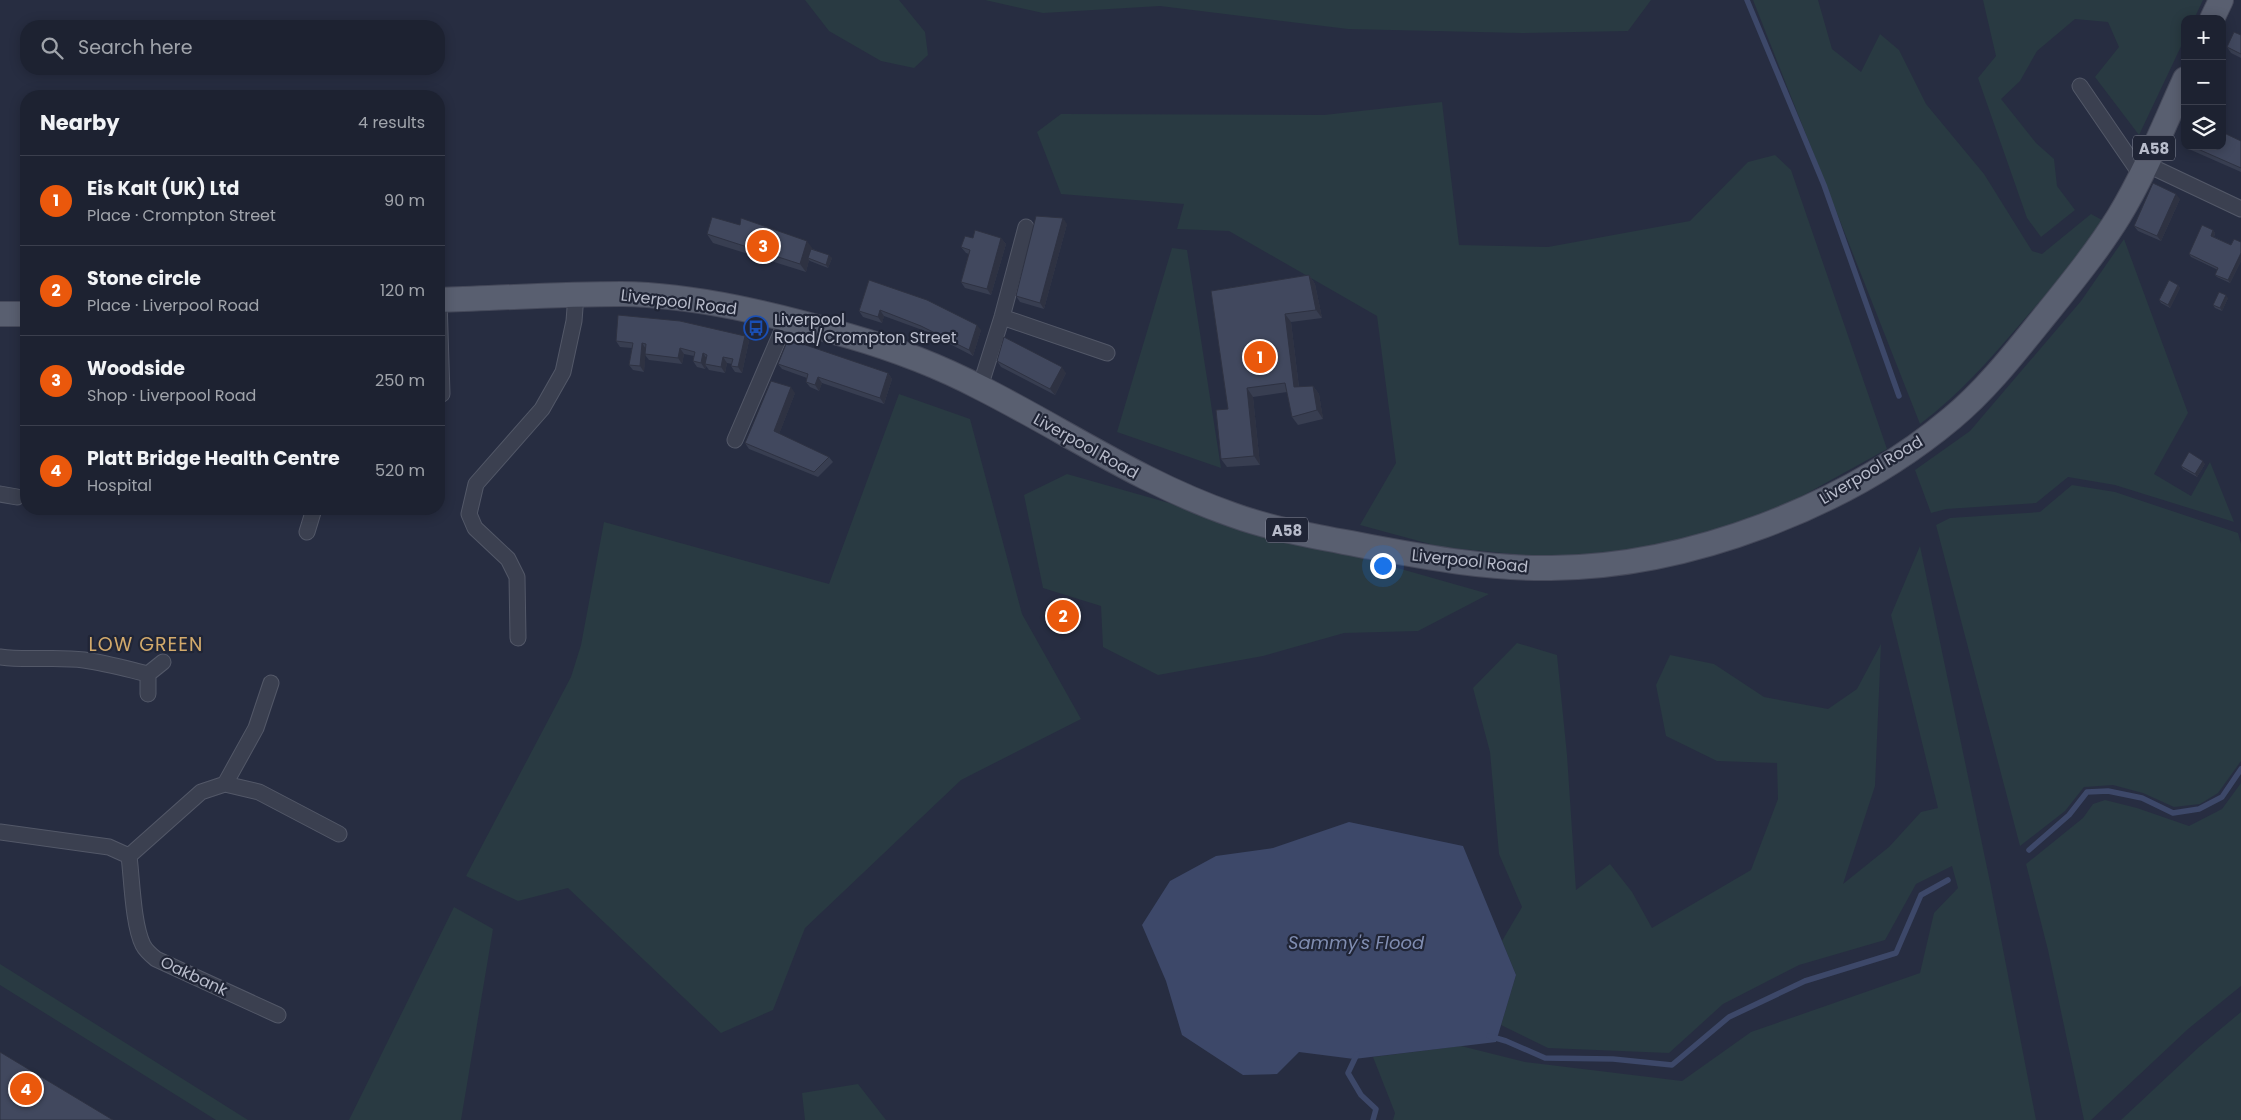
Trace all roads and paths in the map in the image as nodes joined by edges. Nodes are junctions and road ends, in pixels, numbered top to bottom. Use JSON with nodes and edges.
{"nodes":[{"id":1,"x":2221,"y":0,"type":"edge"},
{"id":2,"x":2214,"y":15,"type":"edge"},
{"id":3,"x":2080,"y":86,"type":"dead end"},
{"id":4,"x":2181,"y":88,"type":"edge"},
{"id":5,"x":2144,"y":169,"type":"junction"},
{"id":6,"x":2241,"y":209,"type":"edge"},
{"id":7,"x":1026,"y":227,"type":"dead end"},
{"id":8,"x":576,"y":296,"type":"junction"},
{"id":9,"x":445,"y":300,"type":"edge"},
{"id":10,"x":0,"y":314,"type":"edge"},
{"id":11,"x":20,"y":314,"type":"edge"},
{"id":12,"x":1002,"y":318,"type":"junction"},
{"id":13,"x":786,"y":319,"type":"junction"},
{"id":14,"x":1107,"y":353,"type":"dead end"},
{"id":15,"x":980,"y":387,"type":"junction"},
{"id":16,"x":735,"y":440,"type":"dead end"},
{"id":17,"x":0,"y":496,"type":"edge"},
{"id":18,"x":17,"y":497,"type":"dead end"},
{"id":19,"x":311,"y":515,"type":"edge"},
{"id":20,"x":307,"y":532,"type":"dead end"},
{"id":21,"x":518,"y":638,"type":"dead end"},
{"id":22,"x":0,"y":657,"type":"edge"},
{"id":23,"x":163,"y":662,"type":"dead end"},
{"id":24,"x":148,"y":674,"type":"junction"},
{"id":25,"x":271,"y":683,"type":"dead end"},
{"id":26,"x":148,"y":694,"type":"dead end"},
{"id":27,"x":225,"y":784,"type":"junction"},
{"id":28,"x":0,"y":832,"type":"edge"},
{"id":29,"x":339,"y":834,"type":"dead end"},
{"id":30,"x":130,"y":856,"type":"junction"},
{"id":31,"x":278,"y":1015,"type":"dead end"}],
"edges":[{"from":1,"to":2,"type":"main road"},
{"from":3,"to":5,"type":"street"},
{"from":4,"to":5,"type":"main road","name":"Liverpool Road","number":"A58"},
{"from":5,"to":6,"type":"street"},
{"from":5,"to":15,"type":"main road","name":"Liverpool Road","number":"A58"},
{"from":7,"to":12,"type":"street"},
{"from":8,"to":9,"type":"main road","name":"Liverpool Road","number":"A58"},
{"from":8,"to":13,"type":"main road","name":"Liverpool Road","number":"A58"},
{"from":8,"to":21,"type":"street"},
{"from":10,"to":11,"type":"main road"},
{"from":12,"to":14,"type":"street"},
{"from":12,"to":15,"type":"street"},
{"from":13,"to":15,"type":"main road","name":"Liverpool Road","number":"A58"},
{"from":13,"to":16,"type":"street"},
{"from":17,"to":18,"type":"street"},
{"from":19,"to":20,"type":"street"},
{"from":22,"to":24,"type":"street"},
{"from":23,"to":24,"type":"street"},
{"from":24,"to":26,"type":"street"},
{"from":25,"to":27,"type":"street"},
{"from":27,"to":29,"type":"street"},
{"from":27,"to":30,"type":"street"},
{"from":28,"to":30,"type":"street"},
{"from":30,"to":31,"type":"street","name":"Oakbank"}]}
